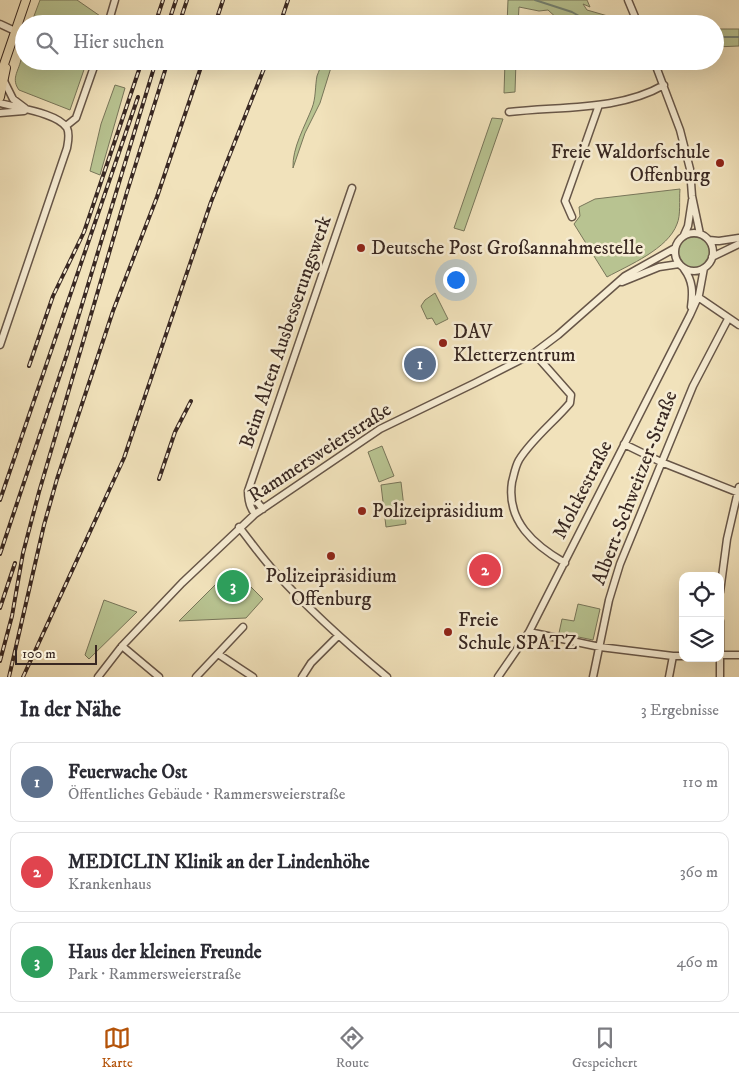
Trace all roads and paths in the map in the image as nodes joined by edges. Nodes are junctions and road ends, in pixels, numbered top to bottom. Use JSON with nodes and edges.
{"nodes":[{"id":1,"x":26,"y":0,"type":"edge"},
{"id":2,"x":116,"y":0,"type":"edge"},
{"id":3,"x":628,"y":0,"type":"edge"},
{"id":4,"x":21,"y":15,"type":"edge"},
{"id":5,"x":111,"y":15,"type":"edge"},
{"id":6,"x":634,"y":15,"type":"edge"},
{"id":7,"x":0,"y":24,"type":"edge"},
{"id":8,"x":15,"y":31,"type":"joint"},
{"id":9,"x":93,"y":70,"type":"edge"},
{"id":10,"x":658,"y":70,"type":"edge"},
{"id":11,"x":2,"y":78,"type":"edge"},
{"id":12,"x":664,"y":85,"type":"junction"},
{"id":13,"x":0,"y":97,"type":"edge"},
{"id":14,"x":0,"y":103,"type":"edge"},
{"id":15,"x":599,"y":104,"type":"junction"},
{"id":16,"x":30,"y":111,"type":"junction"},
{"id":17,"x":510,"y":112,"type":"dead end"},
{"id":18,"x":0,"y":113,"type":"edge"},
{"id":19,"x":66,"y":126,"type":"junction"},
{"id":20,"x":352,"y":188,"type":"dead end"},
{"id":21,"x":692,"y":196,"type":"junction"},
{"id":22,"x":572,"y":217,"type":"dead end"},
{"id":23,"x":700,"y":234,"type":"junction"},
{"id":24,"x":684,"y":235,"type":"junction"},
{"id":25,"x":739,"y":238,"type":"edge"},
{"id":26,"x":709,"y":240,"type":"junction"},
{"id":27,"x":739,"y":244,"type":"edge"},
{"id":28,"x":675,"y":248,"type":"junction"},
{"id":29,"x":712,"y":257,"type":"junction"},
{"id":30,"x":681,"y":266,"type":"junction"},
{"id":31,"x":704,"y":268,"type":"junction"},
{"id":32,"x":618,"y":284,"type":"junction"},
{"id":33,"x":698,"y":297,"type":"junction"},
{"id":34,"x":690,"y":315,"type":"junction"},
{"id":35,"x":728,"y":319,"type":"junction"},
{"id":36,"x":739,"y":325,"type":"edge"},
{"id":37,"x":2,"y":330,"type":"edge"},
{"id":38,"x":0,"y":345,"type":"edge"},
{"id":39,"x":534,"y":353,"type":"junction"},
{"id":40,"x":624,"y":444,"type":"junction"},
{"id":41,"x":661,"y":462,"type":"junction"},
{"id":42,"x":250,"y":486,"type":"junction"},
{"id":43,"x":739,"y":491,"type":"edge"},
{"id":44,"x":263,"y":509,"type":"junction"},
{"id":45,"x":255,"y":514,"type":"junction"},
{"id":46,"x":239,"y":527,"type":"junction"},
{"id":47,"x":564,"y":563,"type":"junction"},
{"id":48,"x":722,"y":572,"type":"edge"},
{"id":49,"x":243,"y":627,"type":"dead end"},
{"id":50,"x":529,"y":632,"type":"junction"},
{"id":51,"x":338,"y":636,"type":"junction"},
{"id":52,"x":122,"y":646,"type":"junction"},
{"id":53,"x":600,"y":647,"type":"junction"},
{"id":54,"x":218,"y":654,"type":"junction"},
{"id":55,"x":724,"y":655,"type":"edge"},
{"id":56,"x":673,"y":656,"type":"junction"},
{"id":57,"x":679,"y":656,"type":"edge"},
{"id":58,"x":739,"y":656,"type":"edge"},
{"id":59,"x":721,"y":662,"type":"edge"},
{"id":60,"x":98,"y":677,"type":"edge"},
{"id":61,"x":160,"y":677,"type":"edge"},
{"id":62,"x":196,"y":677,"type":"edge"},
{"id":63,"x":254,"y":677,"type":"edge"},
{"id":64,"x":302,"y":677,"type":"edge"},
{"id":65,"x":387,"y":677,"type":"edge"},
{"id":66,"x":498,"y":677,"type":"edge"},
{"id":67,"x":593,"y":677,"type":"edge"},
{"id":68,"x":669,"y":677,"type":"edge"},
{"id":69,"x":720,"y":677,"type":"edge"}],
"edges":[{"from":1,"to":4,"type":"main road"},
{"from":2,"to":5,"type":"street"},
{"from":3,"to":6,"type":"street"},
{"from":7,"to":8,"type":"street"},
{"from":8,"to":11,"type":"main road"},
{"from":9,"to":19,"type":"street"},
{"from":10,"to":12,"type":"street"},
{"from":11,"to":13,"type":"main road"},
{"from":11,"to":16,"type":"street"},
{"from":12,"to":15,"type":"street"},
{"from":12,"to":21,"type":"street"},
{"from":14,"to":16,"type":"street"},
{"from":15,"to":17,"type":"street"},
{"from":15,"to":22,"type":"street"},
{"from":16,"to":18,"type":"street"},
{"from":16,"to":19,"type":"street"},
{"from":19,"to":37,"type":"street"},
{"from":20,"to":42,"type":"street","name":"Beim Alten Ausbesserungswerk"},
{"from":21,"to":23,"type":"street"},
{"from":21,"to":24,"type":"street"},
{"from":23,"to":24,"type":"street"},
{"from":23,"to":26,"type":"street"},
{"from":24,"to":28,"type":"street"},
{"from":25,"to":26,"type":"street"},
{"from":26,"to":29,"type":"street"},
{"from":27,"to":29,"type":"street"},
{"from":28,"to":30,"type":"street"},
{"from":28,"to":32,"type":"street","name":"Rammersweierstraße"},
{"from":29,"to":31,"type":"street"},
{"from":30,"to":31,"type":"street"},
{"from":30,"to":32,"type":"street","name":"Rammersweierstraße"},
{"from":30,"to":34,"type":"street","name":"Moltkestraße"},
{"from":31,"to":33,"type":"street","name":"Moltkestraße"},
{"from":32,"to":39,"type":"street","name":"Rammersweierstraße"},
{"from":33,"to":34,"type":"street","name":"Moltkestraße"},
{"from":33,"to":35,"type":"street"},
{"from":34,"to":40,"type":"street","name":"Moltkestraße"},
{"from":35,"to":36,"type":"street"},
{"from":35,"to":41,"type":"street","name":"Albert-Schweitzer-Straße"},
{"from":37,"to":38,"type":"street"},
{"from":39,"to":44,"type":"street","name":"Rammersweierstraße"},
{"from":39,"to":47,"type":"street"},
{"from":40,"to":41,"type":"street"},
{"from":40,"to":47,"type":"street","name":"Moltkestraße"},
{"from":41,"to":43,"type":"street"},
{"from":41,"to":53,"type":"street","name":"Albert-Schweitzer-Straße"},
{"from":42,"to":44,"type":"street"},
{"from":42,"to":45,"type":"street","name":"Beim Alten Ausbesserungswerk"},
{"from":43,"to":48,"type":"street"},
{"from":44,"to":45,"type":"street","name":"Rammersweierstraße"},
{"from":45,"to":46,"type":"street","name":"Rammersweierstraße"},
{"from":46,"to":51,"type":"street"},
{"from":46,"to":52,"type":"street","name":"Rammersweierstraße"},
{"from":47,"to":50,"type":"street","name":"Moltkestraße"},
{"from":49,"to":54,"type":"street"},
{"from":50,"to":53,"type":"street"},
{"from":50,"to":66,"type":"street","name":"Moltkestraße"},
{"from":51,"to":64,"type":"street"},
{"from":51,"to":65,"type":"street"},
{"from":52,"to":60,"type":"street","name":"Rammersweierstraße"},
{"from":52,"to":61,"type":"street"},
{"from":53,"to":56,"type":"street"},
{"from":53,"to":67,"type":"street","name":"Albert-Schweitzer-Straße"},
{"from":54,"to":62,"type":"street"},
{"from":54,"to":63,"type":"street"},
{"from":55,"to":58,"type":"street"},
{"from":56,"to":57,"type":"street"},
{"from":56,"to":68,"type":"street"},
{"from":59,"to":69,"type":"street"}]}
